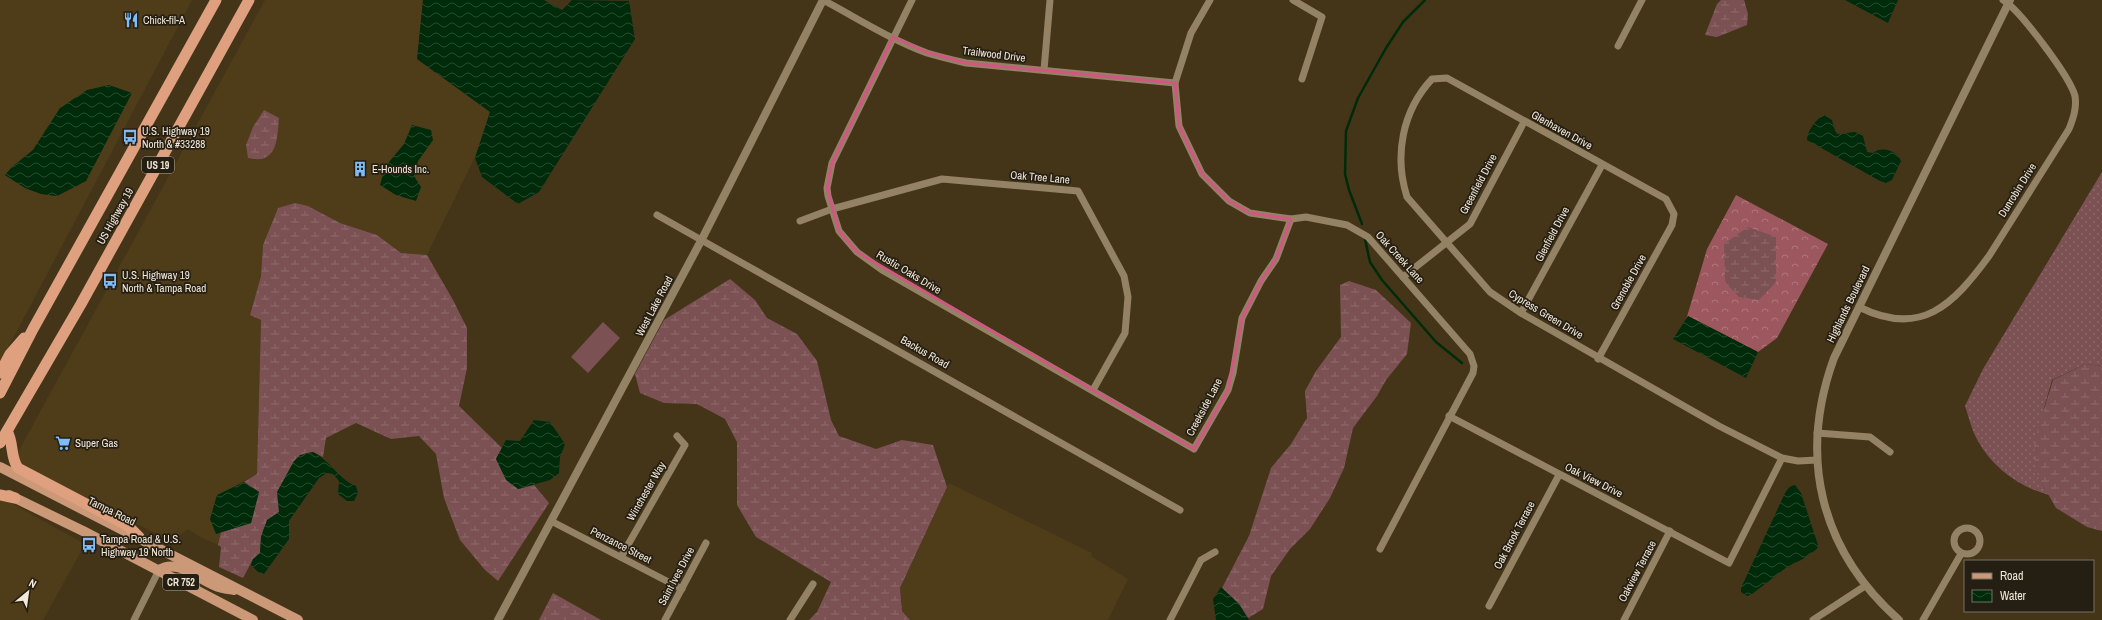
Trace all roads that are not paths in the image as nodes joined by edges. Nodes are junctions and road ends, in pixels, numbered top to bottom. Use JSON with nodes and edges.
{"nodes":[{"id":1,"x":216,"y":0,"type":"edge"},
{"id":2,"x":249,"y":0,"type":"edge"},
{"id":3,"x":823,"y":0,"type":"edge"},
{"id":4,"x":912,"y":0,"type":"edge"},
{"id":5,"x":1050,"y":0,"type":"edge"},
{"id":6,"x":1210,"y":0,"type":"edge"},
{"id":7,"x":1292,"y":0,"type":"edge"},
{"id":8,"x":1642,"y":0,"type":"edge"},
{"id":9,"x":2007,"y":1,"type":"edge"},
{"id":10,"x":893,"y":37,"type":"junction"},
{"id":11,"x":1618,"y":46,"type":"dead end"},
{"id":12,"x":1044,"y":70,"type":"junction"},
{"id":13,"x":1302,"y":79,"type":"dead end"},
{"id":14,"x":1432,"y":79,"type":"joint"},
{"id":15,"x":1175,"y":84,"type":"junction"},
{"id":16,"x":1524,"y":122,"type":"junction"},
{"id":17,"x":1602,"y":165,"type":"junction"},
{"id":18,"x":832,"y":209,"type":"junction"},
{"id":19,"x":1674,"y":214,"type":"joint"},
{"id":20,"x":658,"y":215,"type":"dead end"},
{"id":21,"x":1291,"y":219,"type":"junction"},
{"id":22,"x":800,"y":221,"type":"dead end"},
{"id":23,"x":702,"y":240,"type":"junction"},
{"id":24,"x":1446,"y":242,"type":"junction"},
{"id":25,"x":1403,"y":277,"type":"junction"},
{"id":26,"x":1859,"y":307,"type":"junction"},
{"id":27,"x":1521,"y":313,"type":"junction"},
{"id":28,"x":33,"y":329,"type":"junction"},
{"id":29,"x":1598,"y":358,"type":"junction"},
{"id":30,"x":0,"y":373,"type":"edge"},
{"id":31,"x":1093,"y":390,"type":"junction"},
{"id":32,"x":0,"y":393,"type":"edge"},
{"id":33,"x":1449,"y":416,"type":"junction"},
{"id":34,"x":7,"y":431,"type":"junction"},
{"id":35,"x":1817,"y":433,"type":"junction"},
{"id":36,"x":677,"y":436,"type":"dead end"},
{"id":37,"x":0,"y":443,"type":"edge"},
{"id":38,"x":1194,"y":449,"type":"joint"},
{"id":39,"x":1890,"y":452,"type":"dead end"},
{"id":40,"x":1782,"y":458,"type":"junction"},
{"id":41,"x":1817,"y":460,"type":"junction"},
{"id":42,"x":0,"y":467,"type":"edge"},
{"id":43,"x":1559,"y":475,"type":"junction"},
{"id":44,"x":0,"y":490,"type":"edge"},
{"id":45,"x":0,"y":495,"type":"edge"},
{"id":46,"x":15,"y":498,"type":"junction"},
{"id":47,"x":1180,"y":510,"type":"dead end"},
{"id":48,"x":551,"y":521,"type":"junction"},
{"id":49,"x":1670,"y":532,"type":"junction"},
{"id":50,"x":139,"y":538,"type":"junction"},
{"id":51,"x":706,"y":543,"type":"dead end"},
{"id":52,"x":1380,"y":549,"type":"dead end"},
{"id":53,"x":1215,"y":552,"type":"dead end"},
{"id":54,"x":1960,"y":554,"type":"dead end"},
{"id":55,"x":621,"y":557,"type":"junction"},
{"id":56,"x":158,"y":570,"type":"junction"},
{"id":57,"x":813,"y":584,"type":"dead end"},
{"id":58,"x":1865,"y":586,"type":"junction"},
{"id":59,"x":682,"y":589,"type":"junction"},
{"id":60,"x":248,"y":593,"type":"junction"},
{"id":61,"x":1489,"y":606,"type":"dead end"},
{"id":62,"x":134,"y":620,"type":"edge"},
{"id":63,"x":253,"y":620,"type":"edge"},
{"id":64,"x":298,"y":620,"type":"edge"},
{"id":65,"x":498,"y":620,"type":"edge"},
{"id":66,"x":665,"y":620,"type":"edge"},
{"id":67,"x":790,"y":620,"type":"edge"},
{"id":68,"x":1170,"y":620,"type":"edge"},
{"id":69,"x":1624,"y":620,"type":"edge"},
{"id":70,"x":1813,"y":620,"type":"edge"},
{"id":71,"x":1899,"y":620,"type":"edge"},
{"id":72,"x":1923,"y":620,"type":"edge"}],
"edges":[{"from":1,"to":28,"type":"highway","name":"US Highway 19","number":"US 19"},
{"from":2,"to":34,"type":"highway","name":"US Highway 19","number":"US 19"},
{"from":3,"to":10,"type":"street","name":"Trailwood Drive"},
{"from":3,"to":23,"type":"street","name":"West Lake Road"},
{"from":4,"to":10,"type":"street","name":"Rustic Oaks Drive"},
{"from":5,"to":12,"type":"street"},
{"from":6,"to":15,"type":"street","name":"Oak Creek Lane"},
{"from":7,"to":13,"type":"street"},
{"from":8,"to":11,"type":"street"},
{"from":9,"to":26,"type":"street","name":"Highlands Boulevard"},
{"from":9,"to":26,"type":"street","name":"Dunrobin Drive"},
{"from":10,"to":12,"type":"street","name":"Trailwood Drive"},
{"from":10,"to":18,"type":"street","name":"Rustic Oaks Drive"},
{"from":12,"to":15,"type":"street","name":"Trailwood Drive"},
{"from":14,"to":16,"type":"street","name":"Glenhaven Drive"},
{"from":14,"to":24,"type":"street","name":"Cypress Green Drive"},
{"from":15,"to":21,"type":"street","name":"Oak Creek Lane"},
{"from":16,"to":17,"type":"street","name":"Glenhaven Drive"},
{"from":16,"to":24,"type":"street","name":"Greenfield Drive"},
{"from":17,"to":19,"type":"street","name":"Glenhaven Drive"},
{"from":17,"to":27,"type":"street","name":"Glenfield Drive"},
{"from":18,"to":22,"type":"street"},
{"from":18,"to":31,"type":"street","name":"Rustic Oaks Drive"},
{"from":18,"to":31,"type":"street","name":"Oak Tree Lane"},
{"from":19,"to":29,"type":"street","name":"Grenoble Drive"},
{"from":20,"to":23,"type":"street","name":"Backus Road"},
{"from":21,"to":25,"type":"street","name":"Oak Creek Lane"},
{"from":21,"to":38,"type":"street","name":"Creekside Lane"},
{"from":23,"to":47,"type":"street","name":"Backus Road"},
{"from":23,"to":48,"type":"street","name":"West Lake Road"},
{"from":24,"to":25,"type":"street","name":"Greenfield Drive"},
{"from":24,"to":27,"type":"street","name":"Cypress Green Drive"},
{"from":25,"to":33,"type":"street","name":"Oak Creek Lane"},
{"from":26,"to":35,"type":"street","name":"Highlands Boulevard"},
{"from":27,"to":29,"type":"street","name":"Cypress Green Drive"},
{"from":28,"to":30,"type":"highway"},
{"from":28,"to":32,"type":"highway","name":"US Highway 19","number":"US 19"},
{"from":29,"to":40,"type":"street","name":"Cypress Green Drive"},
{"from":31,"to":38,"type":"street","name":"Rustic Oaks Drive"},
{"from":33,"to":43,"type":"street","name":"Oak View Drive"},
{"from":33,"to":52,"type":"street","name":"Oak Creek Lane"},
{"from":34,"to":37,"type":"highway","name":"US Highway 19","number":"US 19"},
{"from":34,"to":50,"type":"highway"},
{"from":35,"to":39,"type":"street"},
{"from":35,"to":41,"type":"street","name":"Highlands Boulevard"},
{"from":36,"to":55,"type":"street","name":"Winchester Way"},
{"from":40,"to":41,"type":"street","name":"Cypress Green Drive"},
{"from":40,"to":49,"type":"street","name":"Oak View Drive"},
{"from":41,"to":58,"type":"street","name":"Highlands Boulevard"},
{"from":42,"to":50,"type":"main road","name":"Tampa Road","number":"CR 752"},
{"from":43,"to":49,"type":"street","name":"Oak View Drive"},
{"from":43,"to":61,"type":"street","name":"Oak Brook Terrace"},
{"from":44,"to":46,"type":"main road","number":"CR 752"},
{"from":45,"to":46,"type":"highway"},
{"from":46,"to":56,"type":"main road","number":"CR 752"},
{"from":48,"to":55,"type":"street","name":"Penzance Street"},
{"from":48,"to":65,"type":"street","name":"West Lake Road"},
{"from":49,"to":69,"type":"street","name":"Oakview Terrace"},
{"from":50,"to":60,"type":"main road","name":"Tampa Road","number":"CR 752"},
{"from":51,"to":59,"type":"street","name":"Saint Ives Drive"},
{"from":53,"to":68,"type":"street"},
{"from":54,"to":72,"type":"street"},
{"from":55,"to":59,"type":"street","name":"Penzance Street"},
{"from":56,"to":60,"type":"main road"},
{"from":56,"to":62,"type":"street"},
{"from":56,"to":63,"type":"main road","number":"CR 752"},
{"from":57,"to":67,"type":"street"},
{"from":58,"to":70,"type":"street"},
{"from":58,"to":71,"type":"street","name":"Highlands Boulevard"},
{"from":59,"to":66,"type":"street","name":"Saint Ives Drive"},
{"from":60,"to":64,"type":"main road","name":"Tampa Road","number":"CR 752"}]}
